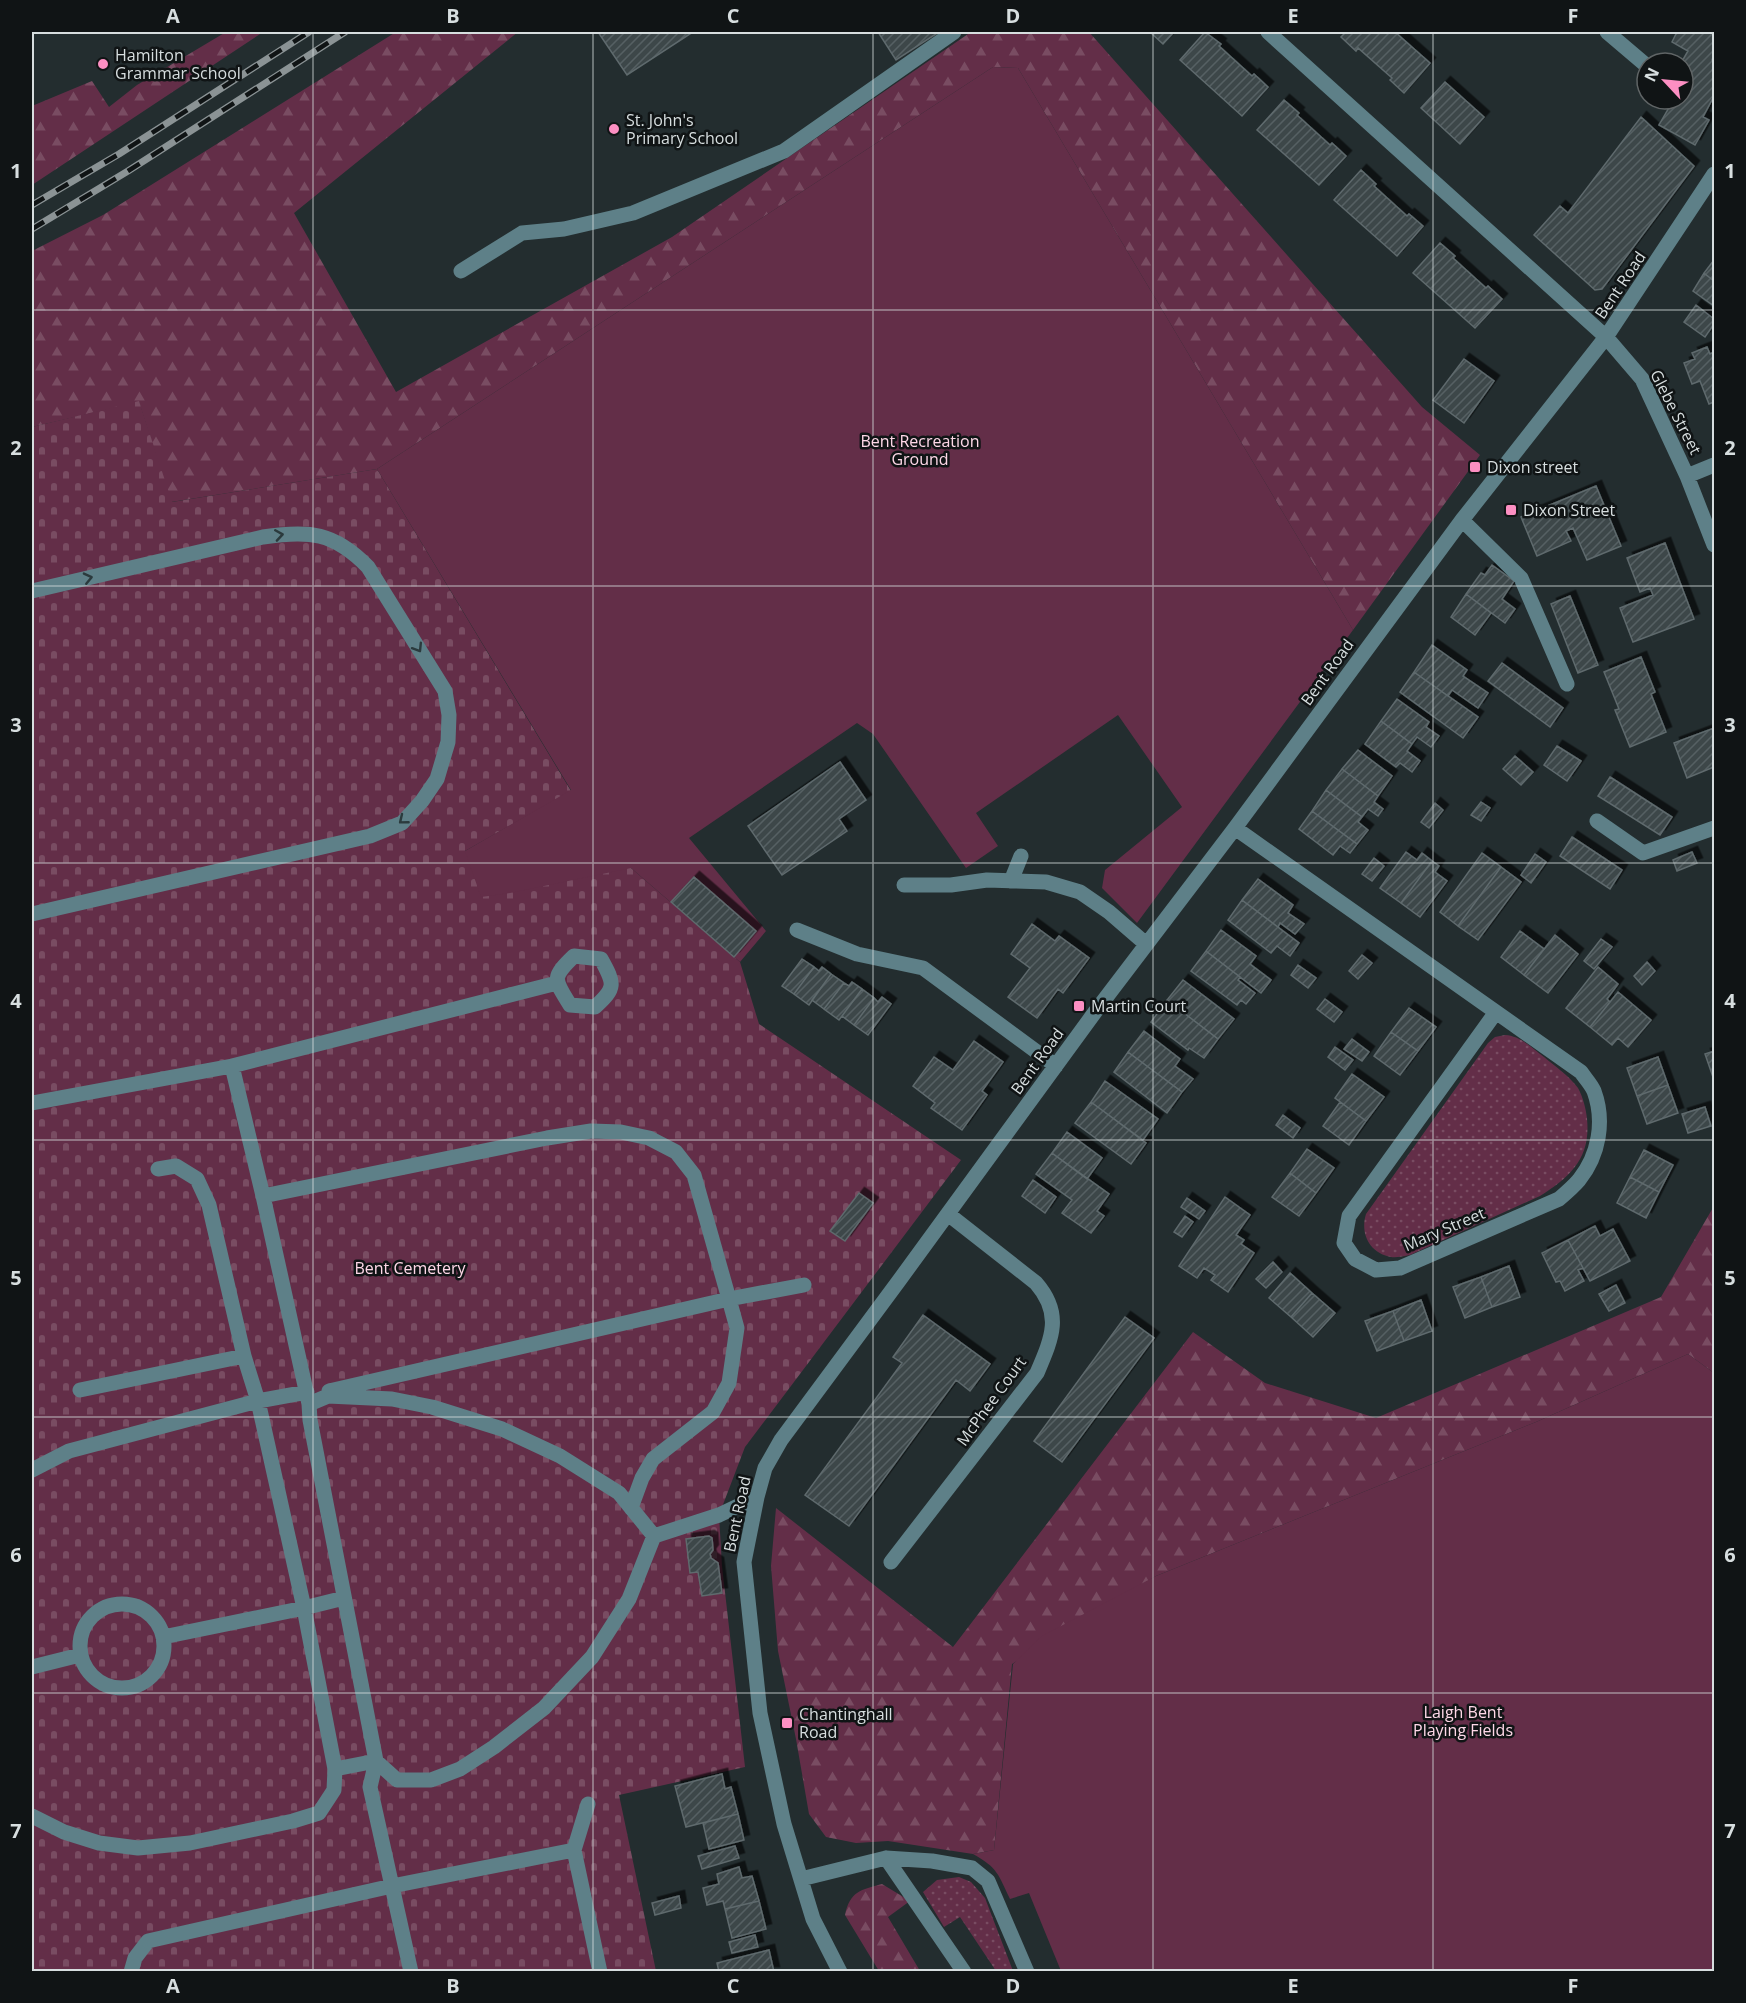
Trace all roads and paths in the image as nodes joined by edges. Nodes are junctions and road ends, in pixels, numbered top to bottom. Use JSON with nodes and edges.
{"nodes":[{"id":1,"x":954,"y":32,"type":"edge"},
{"id":2,"x":1268,"y":32,"type":"edge"},
{"id":3,"x":1607,"y":32,"type":"edge"},
{"id":4,"x":1635,"y":56,"type":"edge"},
{"id":5,"x":1714,"y":174,"type":"edge"},
{"id":6,"x":461,"y":271,"type":"dead end"},
{"id":7,"x":1606,"y":338,"type":"junction"},
{"id":8,"x":1714,"y":465,"type":"edge"},
{"id":9,"x":1687,"y":476,"type":"junction"},
{"id":10,"x":1462,"y":520,"type":"junction"},
{"id":11,"x":1714,"y":544,"type":"edge"},
{"id":12,"x":32,"y":591,"type":"edge"},
{"id":13,"x":1567,"y":684,"type":"dead end"},
{"id":14,"x":1597,"y":821,"type":"dead end"},
{"id":15,"x":1235,"y":828,"type":"junction"},
{"id":16,"x":1714,"y":828,"type":"edge"},
{"id":17,"x":1021,"y":856,"type":"dead end"},
{"id":18,"x":1011,"y":881,"type":"junction"},
{"id":19,"x":904,"y":885,"type":"dead end"},
{"id":20,"x":32,"y":914,"type":"edge"},
{"id":21,"x":797,"y":930,"type":"dead end"},
{"id":22,"x":1146,"y":944,"type":"junction"},
{"id":23,"x":557,"y":983,"type":"dead end"},
{"id":24,"x":1496,"y":1012,"type":"junction"},
{"id":25,"x":232,"y":1066,"type":"junction"},
{"id":26,"x":1056,"y":1066,"type":"junction"},
{"id":27,"x":32,"y":1103,"type":"edge"},
{"id":28,"x":158,"y":1169,"type":"dead end"},
{"id":29,"x":262,"y":1196,"type":"junction"},
{"id":30,"x":948,"y":1214,"type":"junction"},
{"id":31,"x":804,"y":1285,"type":"dead end"},
{"id":32,"x":729,"y":1299,"type":"junction"},
{"id":33,"x":244,"y":1356,"type":"junction"},
{"id":34,"x":80,"y":1390,"type":"dead end"},
{"id":35,"x":328,"y":1396,"type":"junction"},
{"id":36,"x":308,"y":1398,"type":"junction"},
{"id":37,"x":258,"y":1401,"type":"junction"},
{"id":38,"x":32,"y":1470,"type":"edge"},
{"id":39,"x":757,"y":1497,"type":"junction"},
{"id":40,"x":631,"y":1508,"type":"junction"},
{"id":41,"x":654,"y":1536,"type":"junction"},
{"id":42,"x":891,"y":1562,"type":"dead end"},
{"id":43,"x":344,"y":1598,"type":"junction"},
{"id":44,"x":304,"y":1608,"type":"junction"},
{"id":45,"x":163,"y":1637,"type":"junction"},
{"id":46,"x":80,"y":1655,"type":"junction"},
{"id":47,"x":32,"y":1667,"type":"edge"},
{"id":48,"x":376,"y":1761,"type":"junction"},
{"id":49,"x":335,"y":1769,"type":"junction"},
{"id":50,"x":588,"y":1804,"type":"dead end"},
{"id":51,"x":32,"y":1816,"type":"edge"},
{"id":52,"x":574,"y":1850,"type":"junction"},
{"id":53,"x":886,"y":1858,"type":"junction"},
{"id":54,"x":801,"y":1879,"type":"junction"},
{"id":55,"x":392,"y":1886,"type":"junction"},
{"id":56,"x":131,"y":1971,"type":"edge"},
{"id":57,"x":411,"y":1971,"type":"edge"},
{"id":58,"x":600,"y":1971,"type":"edge"},
{"id":59,"x":840,"y":1971,"type":"edge"},
{"id":60,"x":964,"y":1971,"type":"edge"},
{"id":61,"x":1028,"y":1971,"type":"edge"}],
"edges":[{"from":1,"to":6,"type":"street"},
{"from":2,"to":7,"type":"street"},
{"from":3,"to":4,"type":"street"},
{"from":5,"to":7,"type":"street","name":"Bent Road"},
{"from":7,"to":9,"type":"street","name":"Glebe Street"},
{"from":7,"to":10,"type":"street","name":"Bent Road"},
{"from":8,"to":9,"type":"street"},
{"from":9,"to":11,"type":"street","name":"Glebe Street"},
{"from":10,"to":13,"type":"street"},
{"from":10,"to":15,"type":"street","name":"Bent Road"},
{"from":12,"to":20,"type":"street","one_way":true},
{"from":14,"to":16,"type":"street"},
{"from":15,"to":22,"type":"street","name":"Bent Road"},
{"from":15,"to":24,"type":"street","name":"Mary Street"},
{"from":17,"to":18,"type":"street"},
{"from":18,"to":19,"type":"street"},
{"from":18,"to":22,"type":"street"},
{"from":21,"to":26,"type":"street"},
{"from":22,"to":26,"type":"street","name":"Bent Road"},
{"from":23,"to":25,"type":"street"},
{"from":24,"to":24,"type":"street","name":"Mary Street"},
{"from":25,"to":27,"type":"street"},
{"from":25,"to":29,"type":"street"},
{"from":26,"to":30,"type":"street","name":"Bent Road"},
{"from":28,"to":33,"type":"street"},
{"from":29,"to":32,"type":"street"},
{"from":29,"to":36,"type":"street"},
{"from":30,"to":39,"type":"street","name":"Bent Road"},
{"from":30,"to":42,"type":"street","name":"McPhee Court"},
{"from":31,"to":32,"type":"street"},
{"from":32,"to":35,"type":"street"},
{"from":32,"to":40,"type":"street"},
{"from":33,"to":34,"type":"street"},
{"from":33,"to":37,"type":"street"},
{"from":35,"to":36,"type":"street"},
{"from":35,"to":40,"type":"street"},
{"from":36,"to":37,"type":"street"},
{"from":36,"to":43,"type":"street"},
{"from":37,"to":38,"type":"street"},
{"from":37,"to":44,"type":"street"},
{"from":39,"to":41,"type":"street"},
{"from":39,"to":54,"type":"street","name":"Bent Road"},
{"from":40,"to":41,"type":"street"},
{"from":41,"to":48,"type":"street"},
{"from":43,"to":44,"type":"street"},
{"from":43,"to":48,"type":"street"},
{"from":44,"to":45,"type":"street"},
{"from":44,"to":49,"type":"street"},
{"from":45,"to":46,"type":"street"},
{"from":45,"to":46,"type":"street"},
{"from":46,"to":47,"type":"street"},
{"from":48,"to":49,"type":"street"},
{"from":48,"to":55,"type":"street"},
{"from":49,"to":51,"type":"street"},
{"from":50,"to":52,"type":"street"},
{"from":52,"to":55,"type":"street"},
{"from":52,"to":58,"type":"street"},
{"from":53,"to":54,"type":"street"},
{"from":53,"to":60,"type":"street"},
{"from":53,"to":61,"type":"street"},
{"from":54,"to":59,"type":"street","name":"Bent Road"},
{"from":55,"to":56,"type":"street"},
{"from":55,"to":57,"type":"street"}]}
